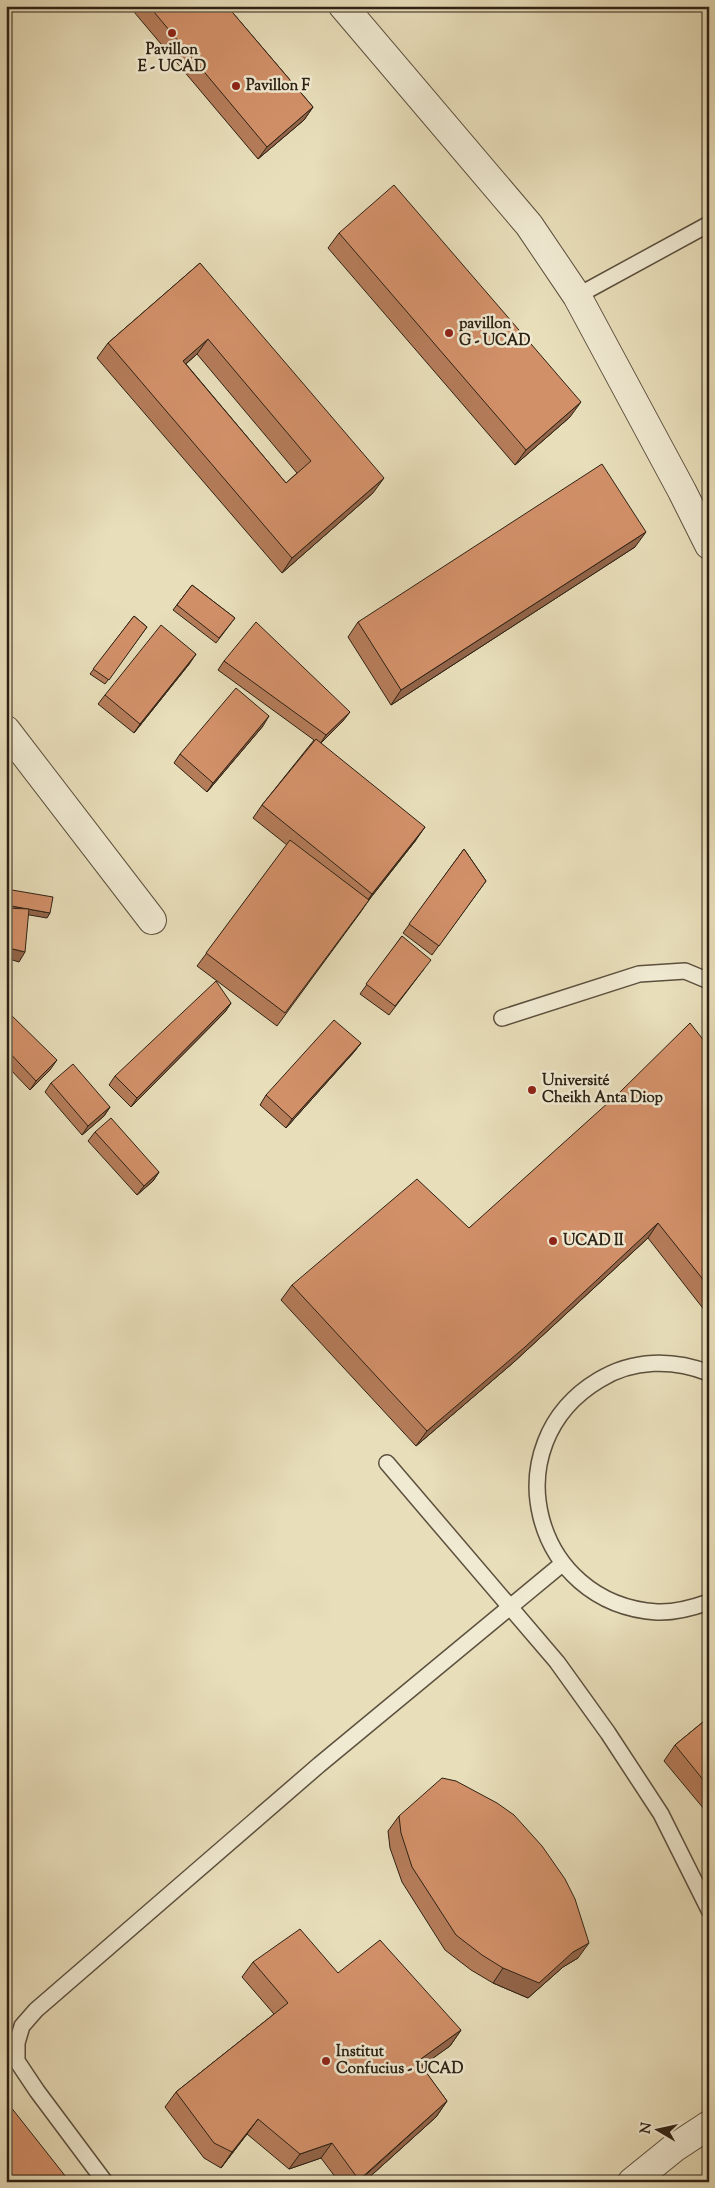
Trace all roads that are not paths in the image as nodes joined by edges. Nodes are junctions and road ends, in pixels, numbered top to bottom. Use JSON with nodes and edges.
{"nodes":[{"id":1,"x":343,"y":6,"type":"edge"},
{"id":2,"x":709,"y":224,"type":"edge"},
{"id":3,"x":578,"y":296,"type":"junction"},
{"id":4,"x":709,"y":545,"type":"edge"},
{"id":5,"x":6,"y":730,"type":"edge"},
{"id":6,"x":152,"y":920,"type":"dead end"},
{"id":7,"x":709,"y":981,"type":"edge"},
{"id":8,"x":502,"y":1018,"type":"dead end"},
{"id":9,"x":709,"y":1373,"type":"edge"},
{"id":10,"x":387,"y":1463,"type":"dead end"},
{"id":11,"x":562,"y":1564,"type":"junction"},
{"id":12,"x":709,"y":1602,"type":"edge"},
{"id":13,"x":511,"y":1606,"type":"junction"},
{"id":14,"x":709,"y":1910,"type":"edge"},
{"id":15,"x":709,"y":2125,"type":"edge"},
{"id":16,"x":105,"y":2182,"type":"edge"},
{"id":17,"x":632,"y":2182,"type":"edge"}],
"edges":[{"from":1,"to":3,"type":"street"},
{"from":2,"to":3,"type":"lane"},
{"from":3,"to":4,"type":"street"},
{"from":5,"to":6,"type":"street"},
{"from":7,"to":8,"type":"lane"},
{"from":9,"to":11,"type":"lane"},
{"from":10,"to":13,"type":"lane"},
{"from":11,"to":12,"type":"lane"},
{"from":11,"to":13,"type":"lane"},
{"from":13,"to":14,"type":"lane"},
{"from":13,"to":16,"type":"lane"},
{"from":15,"to":17,"type":"street"}]}
